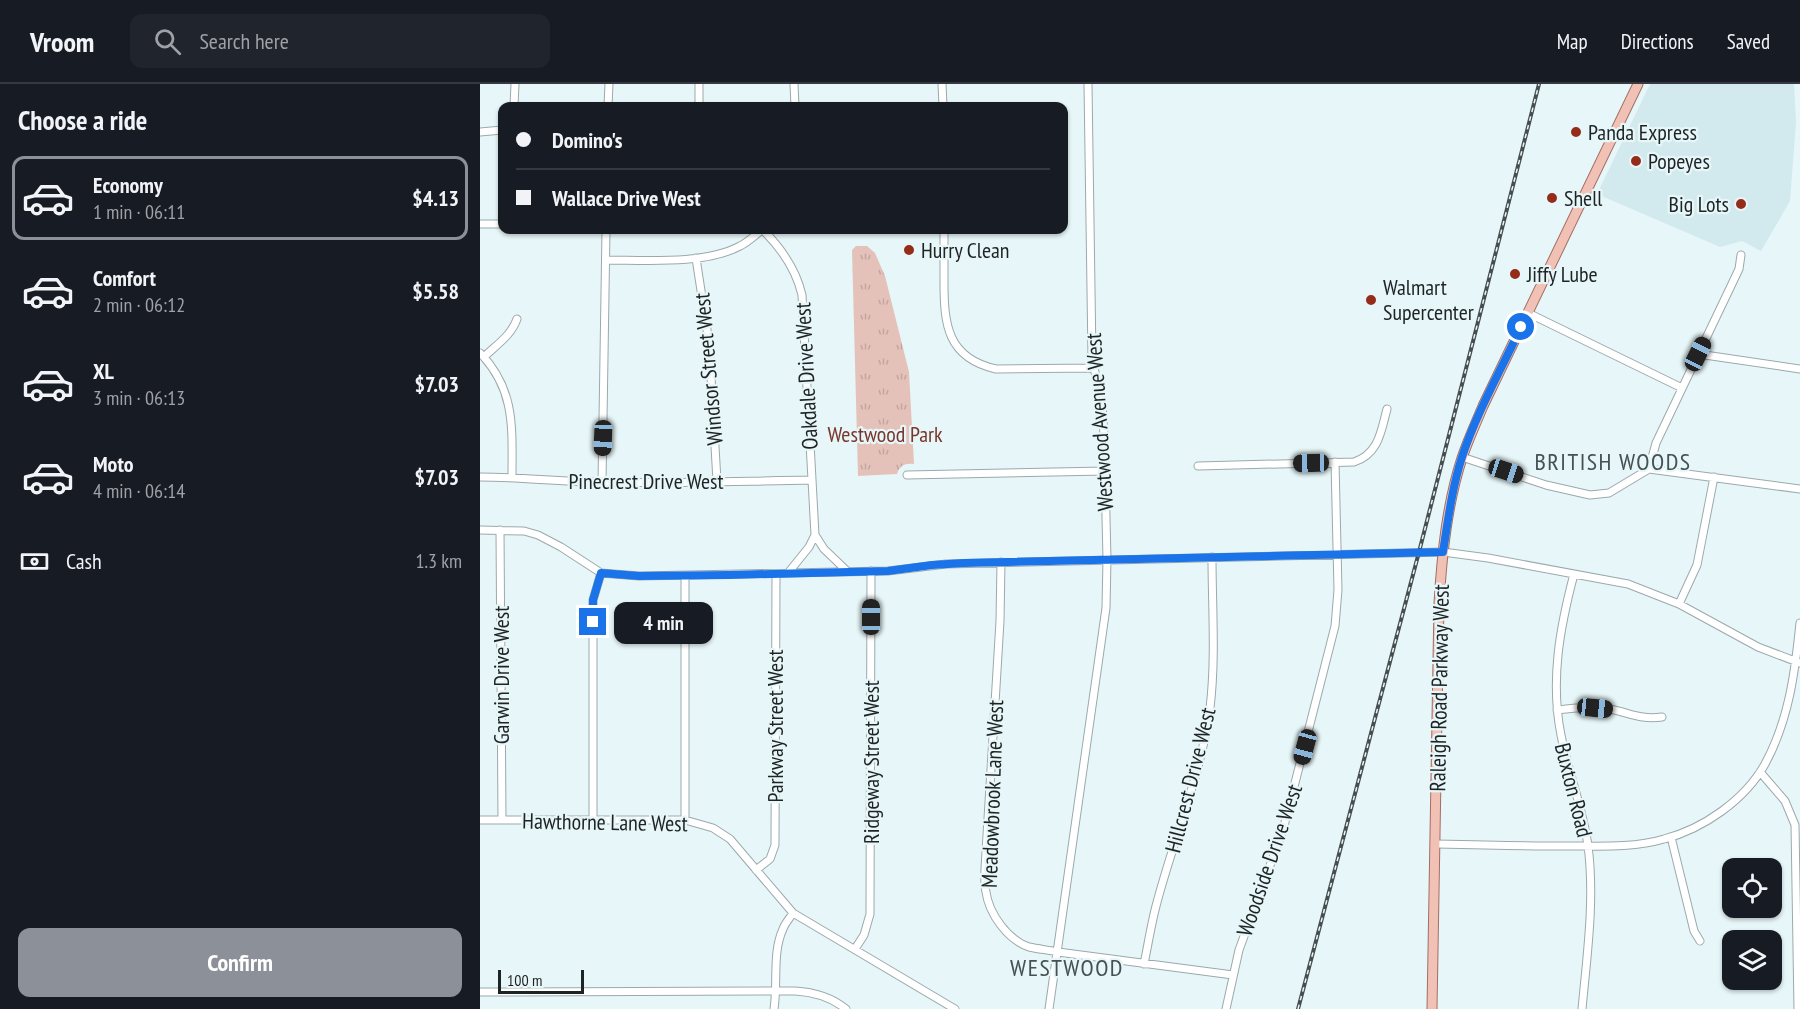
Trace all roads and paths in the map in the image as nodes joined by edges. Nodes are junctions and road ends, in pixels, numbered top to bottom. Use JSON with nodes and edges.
{"nodes":[{"id":1,"x":515,"y":84,"type":"edge"},
{"id":2,"x":609,"y":84,"type":"edge"},
{"id":3,"x":699,"y":84,"type":"edge"},
{"id":4,"x":794,"y":84,"type":"edge"},
{"id":5,"x":942,"y":84,"type":"edge"},
{"id":6,"x":1088,"y":84,"type":"edge"},
{"id":7,"x":1638,"y":84,"type":"edge"},
{"id":8,"x":514,"y":102,"type":"edge"},
{"id":9,"x":608,"y":102,"type":"edge"},
{"id":10,"x":699,"y":102,"type":"edge"},
{"id":11,"x":795,"y":102,"type":"edge"},
{"id":12,"x":943,"y":102,"type":"edge"},
{"id":13,"x":498,"y":130,"type":"edge"},
{"id":14,"x":480,"y":132,"type":"edge"},
{"id":15,"x":480,"y":224,"type":"edge"},
{"id":16,"x":498,"y":224,"type":"edge"},
{"id":17,"x":606,"y":234,"type":"edge"},
{"id":18,"x":757,"y":234,"type":"edge"},
{"id":19,"x":767,"y":234,"type":"edge"},
{"id":20,"x":944,"y":234,"type":"edge"},
{"id":21,"x":1741,"y":255,"type":"dead end"},
{"id":22,"x":696,"y":258,"type":"junction"},
{"id":23,"x":606,"y":260,"type":"junction"},
{"id":24,"x":1528,"y":313,"type":"junction"},
{"id":25,"x":517,"y":319,"type":"dead end"},
{"id":26,"x":1698,"y":354,"type":"junction"},
{"id":27,"x":482,"y":355,"type":"edge"},
{"id":28,"x":1093,"y":368,"type":"junction"},
{"id":29,"x":1800,"y":369,"type":"edge"},
{"id":30,"x":1682,"y":388,"type":"junction"},
{"id":31,"x":1387,"y":409,"type":"dead end"},
{"id":32,"x":1462,"y":457,"type":"junction"},
{"id":33,"x":1335,"y":462,"type":"junction"},
{"id":34,"x":1198,"y":466,"type":"dead end"},
{"id":35,"x":1649,"y":469,"type":"junction"},
{"id":36,"x":1105,"y":471,"type":"junction"},
{"id":37,"x":907,"y":475,"type":"dead end"},
{"id":38,"x":480,"y":477,"type":"edge"},
{"id":39,"x":512,"y":477,"type":"junction"},
{"id":40,"x":1714,"y":477,"type":"junction"},
{"id":41,"x":812,"y":480,"type":"junction"},
{"id":42,"x":717,"y":481,"type":"junction"},
{"id":43,"x":602,"y":483,"type":"junction"},
{"id":44,"x":1800,"y":489,"type":"edge"},
{"id":45,"x":480,"y":530,"type":"edge"},
{"id":46,"x":500,"y":531,"type":"junction"},
{"id":47,"x":815,"y":535,"type":"junction"},
{"id":48,"x":1443,"y":552,"type":"junction"},
{"id":49,"x":1338,"y":553,"type":"junction"},
{"id":50,"x":1212,"y":557,"type":"junction"},
{"id":51,"x":1107,"y":559,"type":"junction"},
{"id":52,"x":1001,"y":562,"type":"junction"},
{"id":53,"x":848,"y":571,"type":"junction"},
{"id":54,"x":871,"y":571,"type":"junction"},
{"id":55,"x":601,"y":573,"type":"junction"},
{"id":56,"x":788,"y":573,"type":"junction"},
{"id":57,"x":776,"y":574,"type":"junction"},
{"id":58,"x":1574,"y":574,"type":"junction"},
{"id":59,"x":685,"y":576,"type":"junction"},
{"id":60,"x":1679,"y":604,"type":"junction"},
{"id":61,"x":1800,"y":623,"type":"edge"},
{"id":62,"x":1798,"y":663,"type":"edge"},
{"id":63,"x":1557,"y":710,"type":"junction"},
{"id":64,"x":1662,"y":717,"type":"dead end"},
{"id":65,"x":1760,"y":772,"type":"junction"},
{"id":66,"x":593,"y":819,"type":"junction"},
{"id":67,"x":480,"y":820,"type":"edge"},
{"id":68,"x":502,"y":820,"type":"junction"},
{"id":69,"x":685,"y":820,"type":"junction"},
{"id":70,"x":1671,"y":837,"type":"junction"},
{"id":71,"x":1436,"y":844,"type":"junction"},
{"id":72,"x":1588,"y":846,"type":"junction"},
{"id":73,"x":756,"y":870,"type":"junction"},
{"id":74,"x":793,"y":913,"type":"junction"},
{"id":75,"x":1700,"y":942,"type":"dead end"},
{"id":76,"x":855,"y":949,"type":"junction"},
{"id":77,"x":1058,"y":952,"type":"junction"},
{"id":78,"x":1144,"y":964,"type":"junction"},
{"id":79,"x":1233,"y":975,"type":"junction"},
{"id":80,"x":777,"y":991,"type":"junction"},
{"id":81,"x":480,"y":992,"type":"edge"},
{"id":82,"x":774,"y":1009,"type":"edge"},
{"id":83,"x":846,"y":1009,"type":"edge"},
{"id":84,"x":955,"y":1009,"type":"edge"},
{"id":85,"x":1049,"y":1009,"type":"edge"},
{"id":86,"x":1226,"y":1009,"type":"edge"},
{"id":87,"x":1432,"y":1009,"type":"edge"},
{"id":88,"x":1582,"y":1009,"type":"edge"},
{"id":89,"x":1798,"y":1009,"type":"edge"}],
"edges":[{"from":1,"to":8,"type":"street"},
{"from":2,"to":9,"type":"street"},
{"from":3,"to":10,"type":"street"},
{"from":4,"to":11,"type":"street"},
{"from":5,"to":12,"type":"street"},
{"from":6,"to":28,"type":"street","name":"Westwood Avenue West"},
{"from":7,"to":24,"type":"main road","name":"Raleigh Road Parkway West"},
{"from":13,"to":14,"type":"street"},
{"from":15,"to":16,"type":"street"},
{"from":17,"to":23,"type":"street"},
{"from":18,"to":22,"type":"street"},
{"from":19,"to":41,"type":"street","name":"Oakdale Drive West"},
{"from":20,"to":28,"type":"street"},
{"from":21,"to":26,"type":"street"},
{"from":22,"to":23,"type":"street"},
{"from":22,"to":42,"type":"street","name":"Windsor Street West"},
{"from":23,"to":43,"type":"street"},
{"from":24,"to":30,"type":"street"},
{"from":24,"to":32,"type":"main road","name":"Raleigh Road Parkway West"},
{"from":25,"to":27,"type":"street"},
{"from":26,"to":29,"type":"street"},
{"from":26,"to":30,"type":"street"},
{"from":27,"to":39,"type":"street"},
{"from":28,"to":36,"type":"street","name":"Westwood Avenue West"},
{"from":30,"to":35,"type":"street"},
{"from":31,"to":33,"type":"street"},
{"from":32,"to":35,"type":"street"},
{"from":32,"to":48,"type":"main road","name":"Raleigh Road Parkway West"},
{"from":33,"to":34,"type":"street"},
{"from":33,"to":49,"type":"street","name":"Woodside Drive West"},
{"from":35,"to":40,"type":"street"},
{"from":36,"to":37,"type":"street"},
{"from":36,"to":51,"type":"street","name":"Westwood Avenue West"},
{"from":38,"to":39,"type":"street","name":"Pinecrest Drive West"},
{"from":39,"to":43,"type":"street","name":"Pinecrest Drive West"},
{"from":40,"to":44,"type":"street"},
{"from":40,"to":60,"type":"street"},
{"from":41,"to":42,"type":"street","name":"Pinecrest Drive West"},
{"from":41,"to":47,"type":"street","name":"Oakdale Drive West"},
{"from":42,"to":43,"type":"street","name":"Pinecrest Drive West"},
{"from":45,"to":46,"type":"street"},
{"from":46,"to":55,"type":"street"},
{"from":46,"to":68,"type":"street","name":"Garwin Drive West"},
{"from":47,"to":53,"type":"street"},
{"from":47,"to":56,"type":"street"},
{"from":48,"to":49,"type":"street"},
{"from":48,"to":58,"type":"street"},
{"from":48,"to":71,"type":"main road","name":"Raleigh Road Parkway West"},
{"from":49,"to":50,"type":"street"},
{"from":49,"to":79,"type":"street","name":"Woodside Drive West"},
{"from":50,"to":51,"type":"street"},
{"from":50,"to":78,"type":"street","name":"Hillcrest Drive West"},
{"from":51,"to":52,"type":"street"},
{"from":51,"to":77,"type":"street","name":"Westwood Avenue West"},
{"from":52,"to":54,"type":"street"},
{"from":52,"to":77,"type":"street","name":"Meadowbrook Lane West"},
{"from":53,"to":54,"type":"street"},
{"from":53,"to":56,"type":"street"},
{"from":54,"to":76,"type":"street","name":"Ridgeway Street West"},
{"from":55,"to":59,"type":"street"},
{"from":55,"to":66,"type":"street"},
{"from":56,"to":57,"type":"street"},
{"from":57,"to":59,"type":"street"},
{"from":57,"to":73,"type":"street","name":"Parkway Street West"},
{"from":58,"to":60,"type":"street"},
{"from":58,"to":63,"type":"street","name":"Buxton Road"},
{"from":59,"to":69,"type":"street"},
{"from":60,"to":62,"type":"street"},
{"from":61,"to":62,"type":"street"},
{"from":62,"to":65,"type":"street"},
{"from":63,"to":64,"type":"street"},
{"from":63,"to":72,"type":"street","name":"Buxton Road"},
{"from":65,"to":70,"type":"street"},
{"from":65,"to":89,"type":"street"},
{"from":66,"to":68,"type":"street","name":"Hawthorne Lane West"},
{"from":66,"to":69,"type":"street","name":"Hawthorne Lane West"},
{"from":67,"to":68,"type":"street","name":"Hawthorne Lane West"},
{"from":69,"to":73,"type":"street","name":"Hawthorne Lane West"},
{"from":70,"to":72,"type":"street"},
{"from":70,"to":75,"type":"street"},
{"from":71,"to":72,"type":"street"},
{"from":71,"to":87,"type":"main road","name":"Raleigh Road Parkway West"},
{"from":72,"to":88,"type":"street","name":"Buxton Road"},
{"from":73,"to":74,"type":"street","name":"Hawthorne Lane West"},
{"from":74,"to":76,"type":"street","name":"Hawthorne Lane West"},
{"from":74,"to":80,"type":"street"},
{"from":76,"to":84,"type":"street","name":"Hawthorne Lane West"},
{"from":77,"to":78,"type":"street","name":"Meadowbrook Lane West"},
{"from":77,"to":85,"type":"street","name":"Westwood Avenue West"},
{"from":78,"to":79,"type":"street","name":"Meadowbrook Lane West"},
{"from":79,"to":86,"type":"street","name":"Woodside Drive West"},
{"from":80,"to":81,"type":"street"},
{"from":80,"to":82,"type":"street"},
{"from":80,"to":83,"type":"street"}]}
